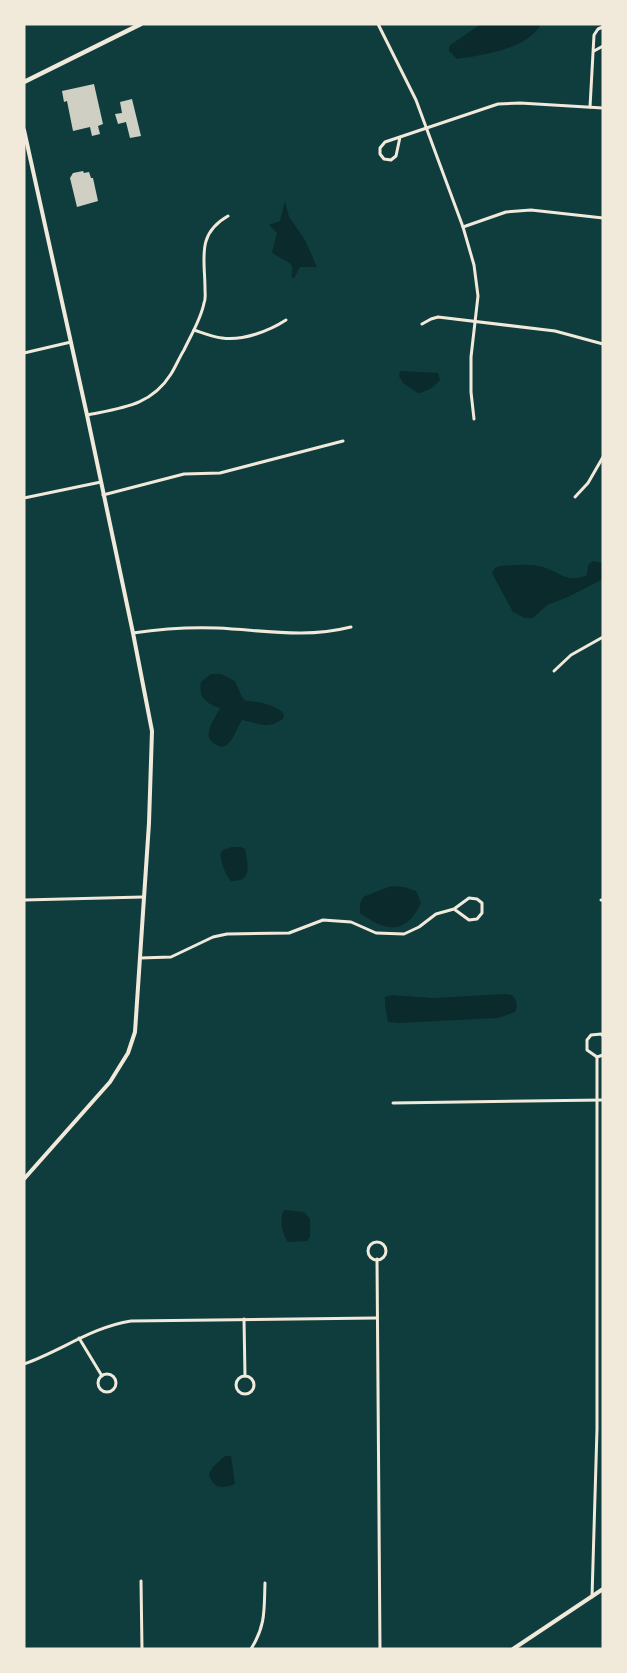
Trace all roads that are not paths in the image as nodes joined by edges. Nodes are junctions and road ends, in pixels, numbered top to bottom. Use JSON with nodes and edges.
{"nodes":[{"id":1,"x":141,"y":24,"type":"edge"},
{"id":2,"x":378,"y":24,"type":"edge"},
{"id":3,"x":603,"y":27,"type":"edge"},
{"id":4,"x":603,"y":46,"type":"edge"},
{"id":5,"x":594,"y":51,"type":"junction"},
{"id":6,"x":24,"y":82,"type":"edge"},
{"id":7,"x":590,"y":107,"type":"junction"},
{"id":8,"x":603,"y":108,"type":"edge"},
{"id":9,"x":426,"y":128,"type":"junction"},
{"id":10,"x":24,"y":130,"type":"edge"},
{"id":11,"x":400,"y":137,"type":"junction"},
{"id":12,"x":228,"y":216,"type":"dead end"},
{"id":13,"x":603,"y":218,"type":"edge"},
{"id":14,"x":463,"y":227,"type":"junction"},
{"id":15,"x":286,"y":320,"type":"dead end"},
{"id":16,"x":474,"y":321,"type":"junction"},
{"id":17,"x":422,"y":324,"type":"dead end"},
{"id":18,"x":194,"y":330,"type":"junction"},
{"id":19,"x":71,"y":342,"type":"junction"},
{"id":20,"x":603,"y":344,"type":"edge"},
{"id":21,"x":24,"y":353,"type":"edge"},
{"id":22,"x":87,"y":415,"type":"junction"},
{"id":23,"x":474,"y":419,"type":"dead end"},
{"id":24,"x":343,"y":441,"type":"dead end"},
{"id":25,"x":603,"y":457,"type":"edge"},
{"id":26,"x":101,"y":482,"type":"junction"},
{"id":27,"x":104,"y":495,"type":"junction"},
{"id":28,"x":575,"y":496,"type":"dead end"},
{"id":29,"x":24,"y":498,"type":"edge"},
{"id":30,"x":351,"y":627,"type":"dead end"},
{"id":31,"x":133,"y":633,"type":"junction"},
{"id":32,"x":603,"y":637,"type":"edge"},
{"id":33,"x":554,"y":670,"type":"dead end"},
{"id":34,"x":143,"y":897,"type":"junction"},
{"id":35,"x":24,"y":900,"type":"edge"},
{"id":36,"x":454,"y":909,"type":"junction"},
{"id":37,"x":140,"y":958,"type":"junction"},
{"id":38,"x":603,"y":1036,"type":"edge"},
{"id":39,"x":603,"y":1054,"type":"edge"},
{"id":40,"x":597,"y":1057,"type":"junction"},
{"id":41,"x":597,"y":1100,"type":"junction"},
{"id":42,"x":603,"y":1100,"type":"edge"},
{"id":43,"x":393,"y":1102,"type":"dead end"},
{"id":44,"x":24,"y":1179,"type":"edge"},
{"id":45,"x":377,"y":1260,"type":"junction"},
{"id":46,"x":377,"y":1318,"type":"junction"},
{"id":47,"x":243,"y":1319,"type":"junction"},
{"id":48,"x":79,"y":1338,"type":"junction"},
{"id":49,"x":24,"y":1364,"type":"edge"},
{"id":50,"x":102,"y":1376,"type":"junction"},
{"id":51,"x":245,"y":1376,"type":"junction"},
{"id":52,"x":141,"y":1581,"type":"dead end"},
{"id":53,"x":265,"y":1583,"type":"dead end"},
{"id":54,"x":603,"y":1588,"type":"edge"},
{"id":55,"x":592,"y":1596,"type":"junction"},
{"id":56,"x":142,"y":1649,"type":"edge"},
{"id":57,"x":251,"y":1649,"type":"edge"},
{"id":58,"x":380,"y":1649,"type":"edge"},
{"id":59,"x":513,"y":1649,"type":"edge"}],
"edges":[{"from":1,"to":6,"type":"main road"},
{"from":2,"to":9,"type":"street"},
{"from":3,"to":5,"type":"street"},
{"from":4,"to":5,"type":"street"},
{"from":5,"to":7,"type":"street"},
{"from":7,"to":8,"type":"street"},
{"from":7,"to":9,"type":"street"},
{"from":9,"to":11,"type":"street"},
{"from":9,"to":14,"type":"street"},
{"from":10,"to":19,"type":"street"},
{"from":11,"to":11,"type":"street"},
{"from":12,"to":18,"type":"street"},
{"from":13,"to":14,"type":"street"},
{"from":14,"to":16,"type":"street"},
{"from":15,"to":18,"type":"street"},
{"from":16,"to":17,"type":"street"},
{"from":16,"to":20,"type":"street"},
{"from":16,"to":23,"type":"street"},
{"from":18,"to":22,"type":"street"},
{"from":19,"to":21,"type":"street"},
{"from":19,"to":22,"type":"street"},
{"from":22,"to":26,"type":"street"},
{"from":24,"to":27,"type":"street"},
{"from":25,"to":28,"type":"street"},
{"from":26,"to":27,"type":"street"},
{"from":26,"to":29,"type":"street"},
{"from":27,"to":31,"type":"street"},
{"from":30,"to":31,"type":"street"},
{"from":31,"to":34,"type":"street"},
{"from":32,"to":33,"type":"street"},
{"from":34,"to":35,"type":"street"},
{"from":34,"to":37,"type":"street"},
{"from":36,"to":36,"type":"street"},
{"from":36,"to":37,"type":"street"},
{"from":37,"to":44,"type":"street"},
{"from":38,"to":40,"type":"street"},
{"from":39,"to":40,"type":"street"},
{"from":40,"to":41,"type":"street"},
{"from":41,"to":42,"type":"street"},
{"from":41,"to":43,"type":"street"},
{"from":41,"to":55,"type":"street"},
{"from":45,"to":45,"type":"street"},
{"from":45,"to":46,"type":"street"},
{"from":46,"to":47,"type":"street"},
{"from":46,"to":58,"type":"street"},
{"from":47,"to":48,"type":"street"},
{"from":47,"to":51,"type":"street"},
{"from":48,"to":49,"type":"street"},
{"from":48,"to":50,"type":"street"},
{"from":50,"to":50,"type":"street"},
{"from":51,"to":51,"type":"street"},
{"from":52,"to":56,"type":"street"},
{"from":53,"to":57,"type":"street"},
{"from":54,"to":55,"type":"street"},
{"from":55,"to":59,"type":"street"}]}
